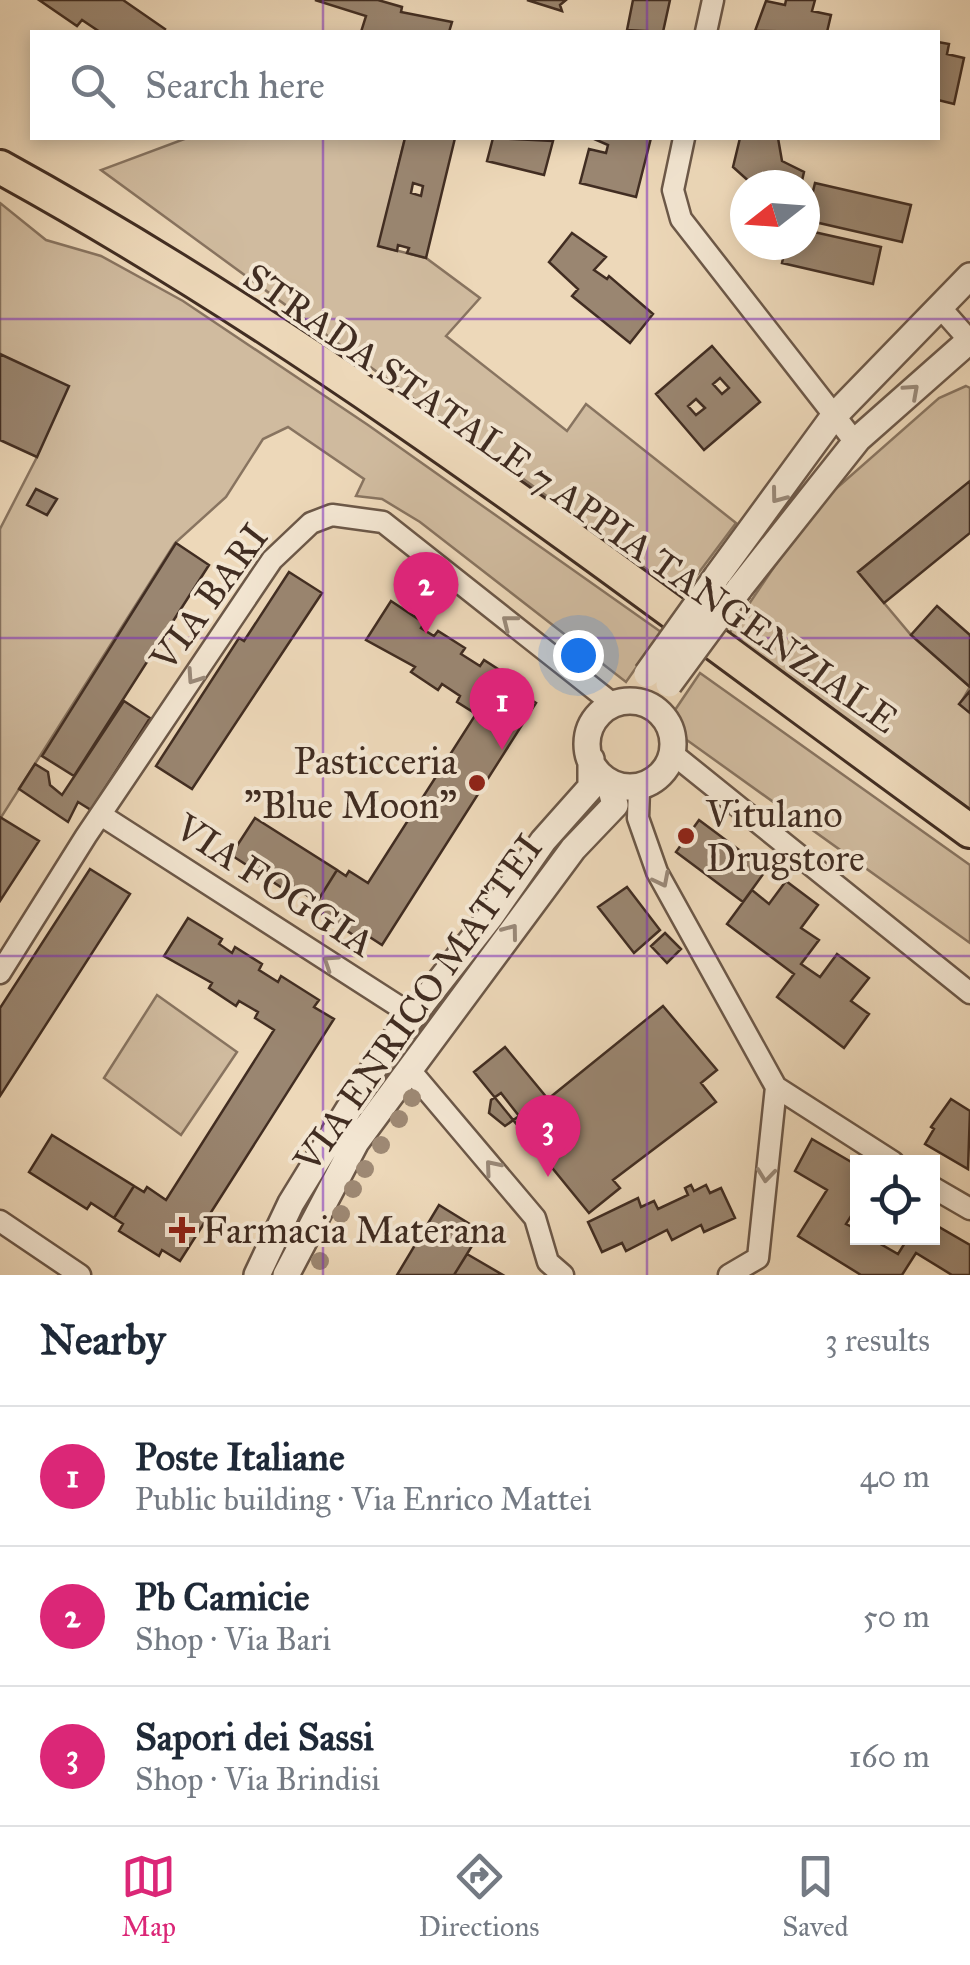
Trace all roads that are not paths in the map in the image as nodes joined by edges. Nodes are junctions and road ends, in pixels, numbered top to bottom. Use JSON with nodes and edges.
{"nodes":[{"id":1,"x":713,"y":0,"type":"edge"},
{"id":2,"x":706,"y":30,"type":"edge"},
{"id":3,"x":684,"y":140,"type":"edge"},
{"id":4,"x":0,"y":168,"type":"edge"},
{"id":5,"x":970,"y":276,"type":"edge"},
{"id":6,"x":938,"y":306,"type":"junction"},
{"id":7,"x":970,"y":340,"type":"edge"},
{"id":8,"x":834,"y":416,"type":"junction"},
{"id":9,"x":855,"y":442,"type":"junction"},
{"id":10,"x":728,"y":583,"type":"junction"},
{"id":11,"x":658,"y":679,"type":"junction"},
{"id":12,"x":617,"y":702,"type":"junction"},
{"id":13,"x":663,"y":714,"type":"junction"},
{"id":14,"x":673,"y":754,"type":"junction"},
{"id":15,"x":591,"y":759,"type":"junction"},
{"id":16,"x":609,"y":782,"type":"junction"},
{"id":17,"x":639,"y":787,"type":"junction"},
{"id":18,"x":101,"y":815,"type":"junction"},
{"id":19,"x":970,"y":831,"type":"edge"},
{"id":20,"x":0,"y":973,"type":"edge"},
{"id":21,"x":970,"y":993,"type":"edge"},
{"id":22,"x":412,"y":1015,"type":"junction"},
{"id":23,"x":409,"y":1068,"type":"junction"},
{"id":24,"x":776,"y":1087,"type":"junction"},
{"id":25,"x":881,"y":1155,"type":"edge"},
{"id":26,"x":940,"y":1191,"type":"edge"},
{"id":27,"x":970,"y":1209,"type":"edge"},
{"id":28,"x":0,"y":1221,"type":"edge"},
{"id":29,"x":80,"y":1275,"type":"edge"},
{"id":30,"x":258,"y":1275,"type":"edge"},
{"id":31,"x":286,"y":1275,"type":"edge"},
{"id":32,"x":563,"y":1275,"type":"edge"},
{"id":33,"x":729,"y":1275,"type":"edge"}],
"edges":[{"from":1,"to":2,"type":"street"},
{"from":3,"to":8,"type":"street"},
{"from":4,"to":19,"type":"highway","name":"STRADA STATALE 7 APPIA TANGENZIALE"},
{"from":5,"to":6,"type":"street"},
{"from":6,"to":7,"type":"street"},
{"from":6,"to":8,"type":"street"},
{"from":9,"to":7,"type":"street","one_way":true},
{"from":8,"to":9,"type":"street"},
{"from":8,"to":10,"type":"street","one_way":true},
{"from":9,"to":10,"type":"street"},
{"from":10,"to":11,"type":"street","bridge":true},
{"from":11,"to":12,"type":"street"},
{"from":11,"to":13,"type":"street"},
{"from":12,"to":13,"type":"street"},
{"from":12,"to":15,"type":"street"},
{"from":12,"to":18,"type":"street","name":"VIA BARI","one_way":true},
{"from":13,"to":14,"type":"street"},
{"from":14,"to":17,"type":"street"},
{"from":14,"to":21,"type":"street"},
{"from":15,"to":16,"type":"street"},
{"from":15,"to":22,"type":"street","name":"VIA ENRICO MATTEI"},
{"from":16,"to":17,"type":"street"},
{"from":23,"to":16,"type":"street","name":"VIA ENRICO MATTEI","one_way":true},
{"from":17,"to":24,"type":"street","one_way":true},
{"from":18,"to":20,"type":"street","name":"VIA BARI"},
{"from":22,"to":18,"type":"street","name":"VIA FOGGIA","one_way":true},
{"from":22,"to":30,"type":"street","name":"VIA ENRICO MATTEI"},
{"from":23,"to":31,"type":"street","name":"VIA ENRICO MATTEI"},
{"from":32,"to":23,"type":"street","one_way":true},
{"from":24,"to":25,"type":"street"},
{"from":24,"to":33,"type":"street","one_way":true},
{"from":26,"to":27,"type":"street"},
{"from":28,"to":29,"type":"street"}]}
